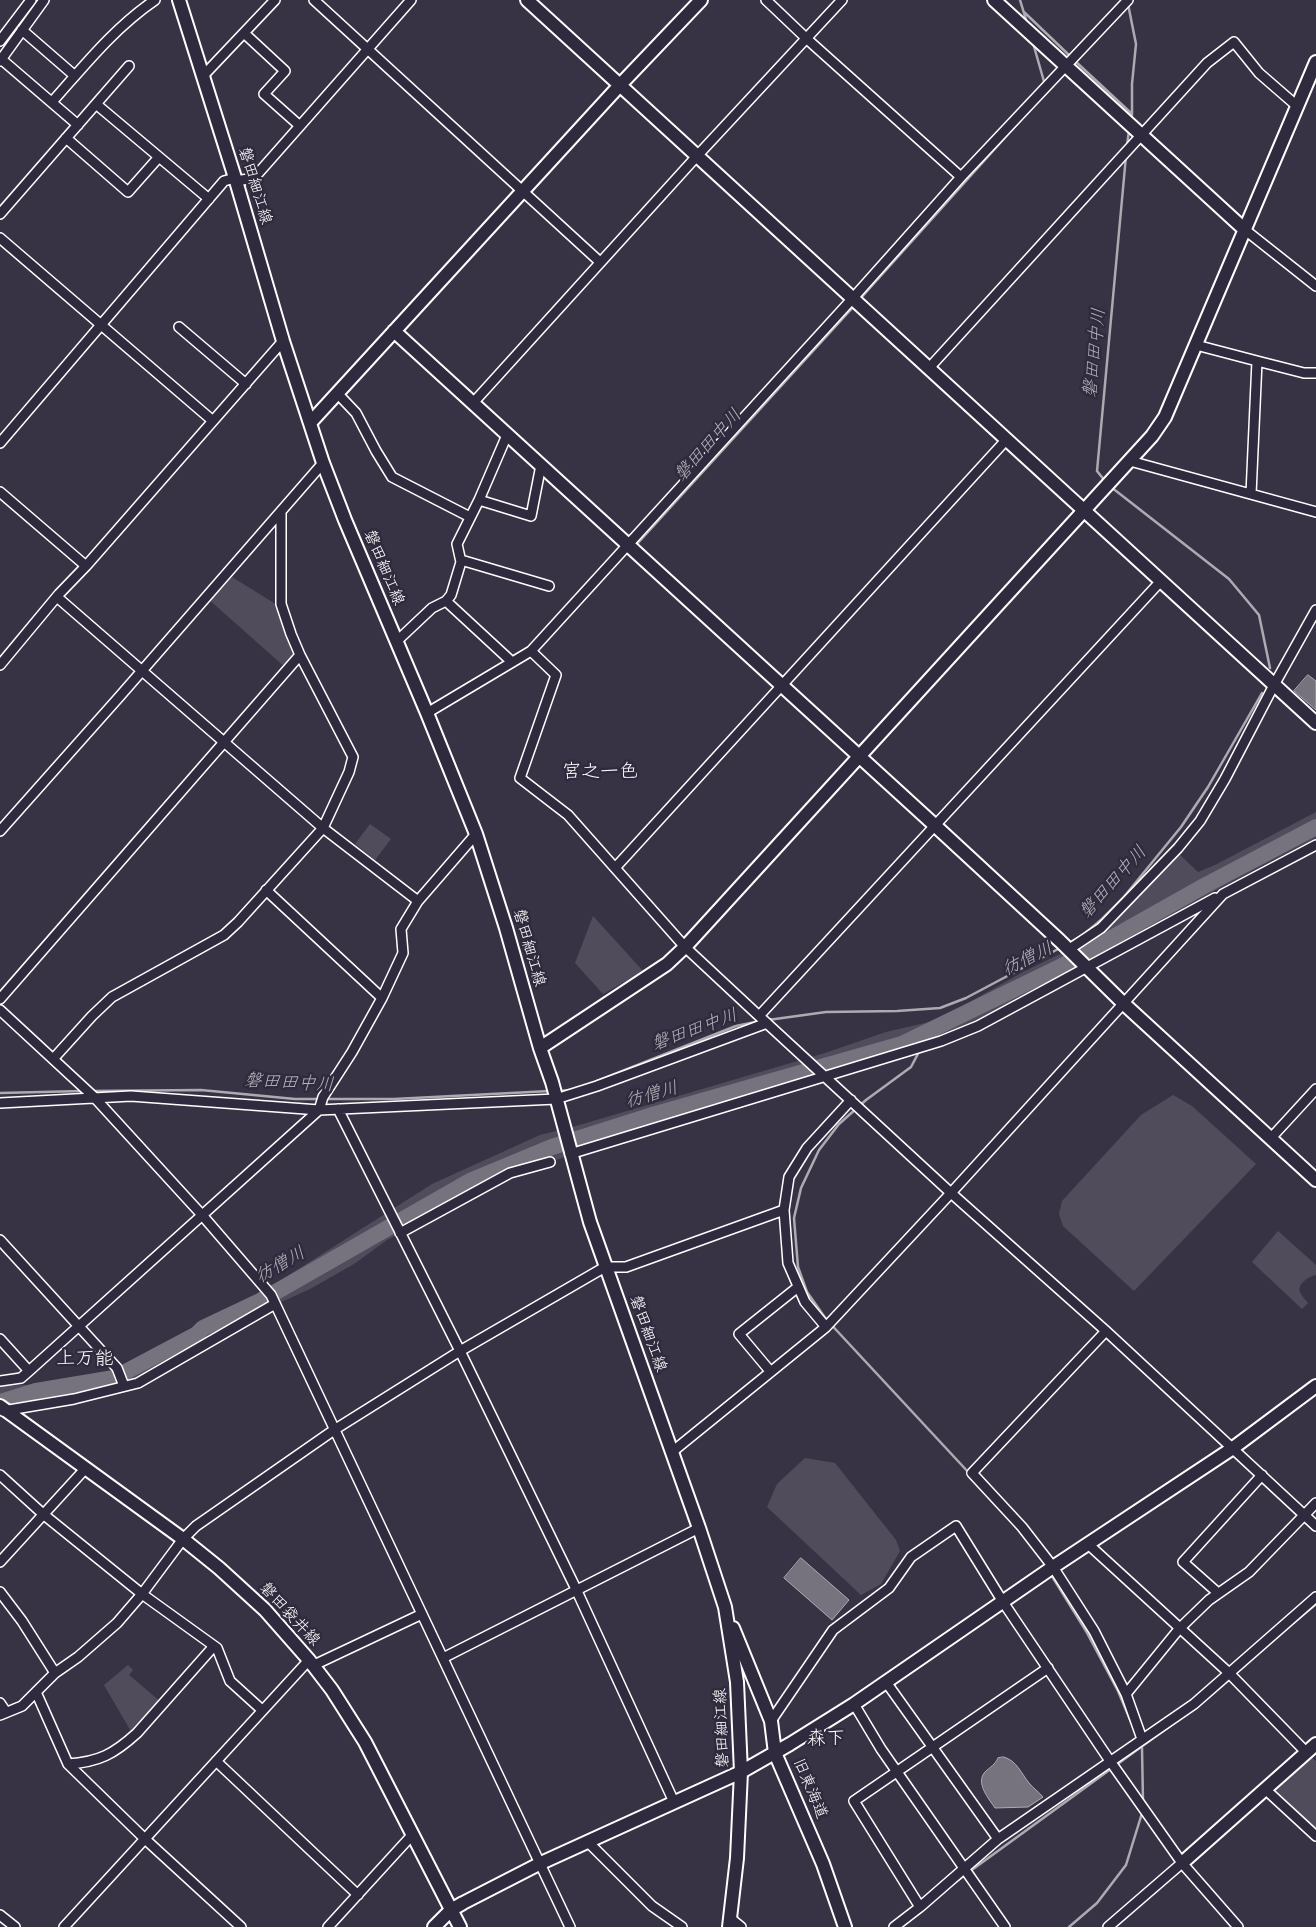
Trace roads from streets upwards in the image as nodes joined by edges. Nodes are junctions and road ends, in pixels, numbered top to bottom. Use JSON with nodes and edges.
{"nodes":[{"id":1,"x":44,"y":0,"type":"edge"},
{"id":2,"x":155,"y":0,"type":"edge"},
{"id":3,"x":179,"y":0,"type":"edge"},
{"id":4,"x":275,"y":0,"type":"edge"},
{"id":5,"x":314,"y":0,"type":"edge"},
{"id":6,"x":410,"y":0,"type":"edge"},
{"id":7,"x":528,"y":0,"type":"edge"},
{"id":8,"x":701,"y":0,"type":"edge"},
{"id":9,"x":766,"y":0,"type":"edge"},
{"id":10,"x":842,"y":0,"type":"edge"},
{"id":11,"x":994,"y":0,"type":"edge"},
{"id":12,"x":1128,"y":0,"type":"edge"},
{"id":13,"x":28,"y":1,"type":"edge"},
{"id":14,"x":22,"y":30,"type":"junction"},
{"id":15,"x":244,"y":33,"type":"junction"},
{"id":16,"x":807,"y":39,"type":"junction"},
{"id":17,"x":0,"y":41,"type":"edge"},
{"id":18,"x":366,"y":49,"type":"junction"},
{"id":19,"x":0,"y":59,"type":"edge"},
{"id":20,"x":1316,"y":62,"type":"edge"},
{"id":21,"x":129,"y":66,"type":"dead end"},
{"id":22,"x":1066,"y":66,"type":"junction"},
{"id":23,"x":75,"y":76,"type":"junction"},
{"id":24,"x":203,"y":76,"type":"junction"},
{"id":25,"x":620,"y":85,"type":"junction"},
{"id":26,"x":52,"y":102,"type":"junction"},
{"id":27,"x":96,"y":104,"type":"junction"},
{"id":28,"x":1297,"y":106,"type":"junction"},
{"id":29,"x":78,"y":125,"type":"junction"},
{"id":30,"x":300,"y":126,"type":"junction"},
{"id":31,"x":1142,"y":136,"type":"junction"},
{"id":32,"x":66,"y":138,"type":"junction"},
{"id":33,"x":697,"y":156,"type":"junction"},
{"id":34,"x":159,"y":157,"type":"junction"},
{"id":35,"x":961,"y":177,"type":"junction"},
{"id":36,"x":235,"y":180,"type":"junction"},
{"id":37,"x":522,"y":192,"type":"junction"},
{"id":38,"x":209,"y":200,"type":"junction"},
{"id":39,"x":0,"y":214,"type":"edge"},
{"id":40,"x":1244,"y":229,"type":"junction"},
{"id":41,"x":0,"y":238,"type":"edge"},
{"id":42,"x":600,"y":262,"type":"junction"},
{"id":43,"x":1316,"y":286,"type":"edge"},
{"id":44,"x":853,"y":298,"type":"junction"},
{"id":45,"x":102,"y":325,"type":"junction"},
{"id":46,"x":179,"y":327,"type":"dead end"},
{"id":47,"x":394,"y":331,"type":"junction"},
{"id":48,"x":283,"y":341,"type":"junction"},
{"id":49,"x":1196,"y":345,"type":"junction"},
{"id":50,"x":1257,"y":361,"type":"junction"},
{"id":51,"x":930,"y":367,"type":"junction"},
{"id":52,"x":1316,"y":373,"type":"edge"},
{"id":53,"x":246,"y":384,"type":"junction"},
{"id":54,"x":338,"y":393,"type":"junction"},
{"id":55,"x":473,"y":403,"type":"junction"},
{"id":56,"x":213,"y":421,"type":"junction"},
{"id":57,"x":310,"y":423,"type":"junction"},
{"id":58,"x":507,"y":434,"type":"junction"},
{"id":59,"x":1007,"y":439,"type":"junction"},
{"id":60,"x":0,"y":443,"type":"edge"},
{"id":61,"x":323,"y":462,"type":"junction"},
{"id":62,"x":1130,"y":462,"type":"junction"},
{"id":63,"x":541,"y":465,"type":"junction"},
{"id":64,"x":0,"y":492,"type":"edge"},
{"id":65,"x":1251,"y":494,"type":"junction"},
{"id":66,"x":479,"y":500,"type":"junction"},
{"id":67,"x":1085,"y":510,"type":"junction"},
{"id":68,"x":281,"y":511,"type":"junction"},
{"id":69,"x":1316,"y":512,"type":"edge"},
{"id":70,"x":470,"y":517,"type":"junction"},
{"id":71,"x":629,"y":545,"type":"junction"},
{"id":72,"x":461,"y":560,"type":"junction"},
{"id":73,"x":86,"y":566,"type":"junction"},
{"id":74,"x":1160,"y":582,"type":"junction"},
{"id":75,"x":549,"y":586,"type":"dead end"},
{"id":76,"x":57,"y":597,"type":"junction"},
{"id":77,"x":446,"y":601,"type":"junction"},
{"id":78,"x":1316,"y":610,"type":"edge"},
{"id":79,"x":397,"y":641,"type":"junction"},
{"id":80,"x":531,"y":651,"type":"junction"},
{"id":81,"x":300,"y":655,"type":"junction"},
{"id":82,"x":512,"y":662,"type":"junction"},
{"id":83,"x":0,"y":665,"type":"edge"},
{"id":84,"x":142,"y":671,"type":"junction"},
{"id":85,"x":1274,"y":685,"type":"junction"},
{"id":86,"x":782,"y":686,"type":"junction"},
{"id":87,"x":427,"y":713,"type":"junction"},
{"id":88,"x":1316,"y":723,"type":"edge"},
{"id":89,"x":223,"y":742,"type":"junction"},
{"id":90,"x":858,"y":757,"type":"junction"},
{"id":91,"x":934,"y":825,"type":"junction"},
{"id":92,"x":323,"y":828,"type":"junction"},
{"id":93,"x":0,"y":831,"type":"edge"},
{"id":94,"x":476,"y":834,"type":"junction"},
{"id":95,"x":1316,"y":845,"type":"edge"},
{"id":96,"x":615,"y":868,"type":"junction"},
{"id":97,"x":266,"y":890,"type":"junction"},
{"id":98,"x":1223,"y":894,"type":"junction"},
{"id":99,"x":418,"y":901,"type":"junction"},
{"id":100,"x":686,"y":947,"type":"junction"},
{"id":101,"x":1068,"y":950,"type":"junction"},
{"id":102,"x":1086,"y":966,"type":"junction"},
{"id":103,"x":382,"y":998,"type":"junction"},
{"id":104,"x":0,"y":999,"type":"edge"},
{"id":105,"x":1123,"y":1003,"type":"junction"},
{"id":106,"x":0,"y":1010,"type":"edge"},
{"id":107,"x":759,"y":1016,"type":"junction"},
{"id":108,"x":767,"y":1023,"type":"junction"},
{"id":109,"x":540,"y":1048,"type":"junction"},
{"id":110,"x":54,"y":1058,"type":"junction"},
{"id":111,"x":824,"y":1076,"type":"junction"},
{"id":112,"x":1316,"y":1089,"type":"edge"},
{"id":113,"x":94,"y":1097,"type":"junction"},
{"id":114,"x":556,"y":1099,"type":"junction"},
{"id":115,"x":851,"y":1100,"type":"junction"},
{"id":116,"x":0,"y":1103,"type":"edge"},
{"id":117,"x":338,"y":1109,"type":"junction"},
{"id":118,"x":319,"y":1110,"type":"junction"},
{"id":119,"x":1271,"y":1138,"type":"junction"},
{"id":120,"x":570,"y":1154,"type":"junction"},
{"id":121,"x":550,"y":1162,"type":"dead end"},
{"id":122,"x":1316,"y":1180,"type":"edge"},
{"id":123,"x":951,"y":1192,"type":"junction"},
{"id":124,"x":784,"y":1210,"type":"junction"},
{"id":125,"x":202,"y":1215,"type":"junction"},
{"id":126,"x":400,"y":1233,"type":"junction"},
{"id":127,"x":0,"y":1240,"type":"edge"},
{"id":128,"x":605,"y":1267,"type":"junction"},
{"id":129,"x":798,"y":1287,"type":"junction"},
{"id":130,"x":276,"y":1304,"type":"junction"},
{"id":131,"x":79,"y":1326,"type":"junction"},
{"id":132,"x":826,"y":1327,"type":"junction"},
{"id":133,"x":1106,"y":1331,"type":"junction"},
{"id":134,"x":0,"y":1339,"type":"edge"},
{"id":135,"x":460,"y":1351,"type":"junction"},
{"id":136,"x":29,"y":1371,"type":"junction"},
{"id":137,"x":770,"y":1371,"type":"junction"},
{"id":138,"x":0,"y":1381,"type":"edge"},
{"id":139,"x":124,"y":1386,"type":"junction"},
{"id":140,"x":1316,"y":1386,"type":"edge"},
{"id":141,"x":2,"y":1409,"type":"edge"},
{"id":142,"x":334,"y":1430,"type":"junction"},
{"id":143,"x":1233,"y":1448,"type":"junction"},
{"id":144,"x":672,"y":1452,"type":"junction"},
{"id":145,"x":85,"y":1469,"type":"junction"},
{"id":146,"x":0,"y":1475,"type":"edge"},
{"id":147,"x":1262,"y":1475,"type":"junction"},
{"id":148,"x":1316,"y":1503,"type":"edge"},
{"id":149,"x":43,"y":1514,"type":"junction"},
{"id":150,"x":1305,"y":1515,"type":"junction"},
{"id":151,"x":1316,"y":1526,"type":"edge"},
{"id":152,"x":699,"y":1528,"type":"junction"},
{"id":153,"x":182,"y":1539,"type":"junction"},
{"id":154,"x":1088,"y":1544,"type":"junction"},
{"id":155,"x":0,"y":1562,"type":"edge"},
{"id":156,"x":1053,"y":1567,"type":"junction"},
{"id":157,"x":576,"y":1589,"type":"junction"},
{"id":158,"x":0,"y":1592,"type":"edge"},
{"id":159,"x":1218,"y":1593,"type":"junction"},
{"id":160,"x":142,"y":1594,"type":"junction"},
{"id":161,"x":1316,"y":1597,"type":"edge"},
{"id":162,"x":1003,"y":1602,"type":"junction"},
{"id":163,"x":724,"y":1607,"type":"junction"},
{"id":164,"x":422,"y":1614,"type":"junction"},
{"id":165,"x":1179,"y":1629,"type":"junction"},
{"id":166,"x":214,"y":1646,"type":"junction"},
{"id":167,"x":443,"y":1658,"type":"junction"},
{"id":168,"x":311,"y":1663,"type":"junction"},
{"id":169,"x":1048,"y":1668,"type":"junction"},
{"id":170,"x":55,"y":1673,"type":"junction"},
{"id":171,"x":1229,"y":1673,"type":"junction"},
{"id":172,"x":886,"y":1682,"type":"junction"},
{"id":173,"x":36,"y":1692,"type":"junction"},
{"id":174,"x":1126,"y":1694,"type":"junction"},
{"id":175,"x":0,"y":1703,"type":"edge"},
{"id":176,"x":854,"y":1704,"type":"junction"},
{"id":177,"x":262,"y":1710,"type":"junction"},
{"id":178,"x":3,"y":1714,"type":"edge"},
{"id":179,"x":771,"y":1721,"type":"junction"},
{"id":180,"x":1142,"y":1739,"type":"junction"},
{"id":181,"x":933,"y":1747,"type":"junction"},
{"id":182,"x":1311,"y":1748,"type":"edge"},
{"id":183,"x":776,"y":1753,"type":"junction"},
{"id":184,"x":216,"y":1760,"type":"junction"},
{"id":185,"x":1110,"y":1761,"type":"junction"},
{"id":186,"x":68,"y":1764,"type":"junction"},
{"id":187,"x":741,"y":1772,"type":"junction"},
{"id":188,"x":897,"y":1772,"type":"junction"},
{"id":189,"x":1265,"y":1789,"type":"junction"},
{"id":190,"x":674,"y":1802,"type":"junction"},
{"id":191,"x":413,"y":1834,"type":"junction"},
{"id":192,"x":1316,"y":1836,"type":"edge"},
{"id":193,"x":145,"y":1839,"type":"junction"},
{"id":194,"x":998,"y":1839,"type":"junction"},
{"id":195,"x":588,"y":1842,"type":"junction"},
{"id":196,"x":1182,"y":1862,"type":"junction"},
{"id":197,"x":541,"y":1863,"type":"junction"},
{"id":198,"x":965,"y":1868,"type":"junction"},
{"id":199,"x":358,"y":1895,"type":"junction"},
{"id":200,"x":920,"y":1907,"type":"junction"},
{"id":201,"x":451,"y":1910,"type":"junction"},
{"id":202,"x":0,"y":1915,"type":"edge"},
{"id":203,"x":730,"y":1923,"type":"edge"},
{"id":204,"x":15,"y":1927,"type":"edge"},
{"id":205,"x":64,"y":1927,"type":"edge"},
{"id":206,"x":241,"y":1927,"type":"edge"},
{"id":207,"x":328,"y":1927,"type":"edge"},
{"id":208,"x":434,"y":1927,"type":"edge"},
{"id":209,"x":460,"y":1927,"type":"edge"},
{"id":210,"x":570,"y":1927,"type":"edge"},
{"id":211,"x":682,"y":1927,"type":"edge"},
{"id":212,"x":741,"y":1927,"type":"edge"},
{"id":213,"x":846,"y":1927,"type":"edge"},
{"id":214,"x":894,"y":1927,"type":"edge"},
{"id":215,"x":1005,"y":1927,"type":"edge"},
{"id":216,"x":1108,"y":1927,"type":"edge"},
{"id":217,"x":1238,"y":1927,"type":"edge"}],
"edges":[{"from":1,"to":14,"type":"street"},
{"from":2,"to":23,"type":"street"},
{"from":3,"to":24,"type":"street","name":"磐田細江線"},
{"from":4,"to":15,"type":"street"},
{"from":5,"to":18,"type":"street"},
{"from":6,"to":18,"type":"street"},
{"from":7,"to":25,"type":"street"},
{"from":8,"to":25,"type":"street"},
{"from":9,"to":16,"type":"street"},
{"from":10,"to":16,"type":"street"},
{"from":11,"to":22,"type":"street"},
{"from":12,"to":22,"type":"street"},
{"from":13,"to":17,"type":"street"},
{"from":14,"to":19,"type":"street"},
{"from":14,"to":23,"type":"street"},
{"from":15,"to":24,"type":"street"},
{"from":15,"to":30,"type":"street"},
{"from":16,"to":33,"type":"street"},
{"from":16,"to":35,"type":"street"},
{"from":18,"to":30,"type":"street"},
{"from":18,"to":37,"type":"street"},
{"from":19,"to":26,"type":"street"},
{"from":20,"to":28,"type":"street"},
{"from":21,"to":27,"type":"street"},
{"from":22,"to":31,"type":"street"},
{"from":22,"to":35,"type":"street"},
{"from":23,"to":26,"type":"street"},
{"from":24,"to":36,"type":"street","name":"磐田細江線"},
{"from":25,"to":33,"type":"street"},
{"from":25,"to":37,"type":"street"},
{"from":26,"to":29,"type":"street"},
{"from":27,"to":29,"type":"street"},
{"from":27,"to":34,"type":"street"},
{"from":28,"to":31,"type":"street"},
{"from":28,"to":40,"type":"street"},
{"from":29,"to":32,"type":"street"},
{"from":30,"to":36,"type":"street"},
{"from":31,"to":40,"type":"street"},
{"from":31,"to":51,"type":"street"},
{"from":32,"to":34,"type":"street"},
{"from":32,"to":39,"type":"street"},
{"from":33,"to":42,"type":"street"},
{"from":33,"to":44,"type":"street"},
{"from":34,"to":38,"type":"street"},
{"from":35,"to":44,"type":"street"},
{"from":36,"to":38,"type":"street"},
{"from":36,"to":48,"type":"street","name":"磐田細江線"},
{"from":37,"to":42,"type":"street"},
{"from":37,"to":47,"type":"street"},
{"from":38,"to":45,"type":"street"},
{"from":40,"to":43,"type":"street"},
{"from":40,"to":49,"type":"street"},
{"from":41,"to":45,"type":"street"},
{"from":42,"to":55,"type":"street"},
{"from":44,"to":51,"type":"street"},
{"from":44,"to":71,"type":"street"},
{"from":45,"to":56,"type":"street"},
{"from":45,"to":60,"type":"street"},
{"from":46,"to":53,"type":"street"},
{"from":47,"to":54,"type":"street"},
{"from":47,"to":55,"type":"street"},
{"from":48,"to":53,"type":"street"},
{"from":48,"to":57,"type":"street","name":"磐田細江線"},
{"from":49,"to":50,"type":"street"},
{"from":49,"to":62,"type":"street"},
{"from":50,"to":52,"type":"street"},
{"from":50,"to":65,"type":"street"},
{"from":51,"to":59,"type":"street"},
{"from":53,"to":56,"type":"street"},
{"from":54,"to":57,"type":"street"},
{"from":54,"to":70,"type":"street"},
{"from":55,"to":58,"type":"street"},
{"from":56,"to":73,"type":"street"},
{"from":57,"to":61,"type":"street","name":"磐田細江線"},
{"from":58,"to":63,"type":"street"},
{"from":58,"to":66,"type":"street"},
{"from":59,"to":67,"type":"street"},
{"from":59,"to":86,"type":"street"},
{"from":61,"to":68,"type":"street"},
{"from":61,"to":79,"type":"street","name":"磐田細江線"},
{"from":62,"to":65,"type":"street"},
{"from":62,"to":67,"type":"street"},
{"from":63,"to":66,"type":"street"},
{"from":63,"to":71,"type":"street"},
{"from":64,"to":73,"type":"street"},
{"from":65,"to":69,"type":"street"},
{"from":66,"to":70,"type":"street"},
{"from":67,"to":74,"type":"street"},
{"from":67,"to":90,"type":"street"},
{"from":68,"to":81,"type":"street"},
{"from":68,"to":84,"type":"street"},
{"from":70,"to":72,"type":"street"},
{"from":71,"to":80,"type":"street"},
{"from":71,"to":86,"type":"street"},
{"from":72,"to":75,"type":"street"},
{"from":72,"to":77,"type":"street"},
{"from":73,"to":76,"type":"street"},
{"from":74,"to":85,"type":"street"},
{"from":74,"to":91,"type":"street"},
{"from":76,"to":83,"type":"street"},
{"from":76,"to":84,"type":"street"},
{"from":77,"to":79,"type":"street"},
{"from":77,"to":82,"type":"street"},
{"from":78,"to":85,"type":"street"},
{"from":79,"to":87,"type":"street","name":"磐田細江線"},
{"from":80,"to":82,"type":"street"},
{"from":80,"to":96,"type":"street"},
{"from":81,"to":89,"type":"street"},
{"from":81,"to":92,"type":"street"},
{"from":82,"to":87,"type":"street"},
{"from":84,"to":89,"type":"street"},
{"from":84,"to":93,"type":"street"},
{"from":85,"to":88,"type":"street"},
{"from":85,"to":101,"type":"street"},
{"from":86,"to":90,"type":"street"},
{"from":86,"to":96,"type":"street"},
{"from":87,"to":94,"type":"street","name":"磐田細江線"},
{"from":89,"to":92,"type":"street"},
{"from":89,"to":104,"type":"street"},
{"from":90,"to":91,"type":"street"},
{"from":90,"to":100,"type":"street"},
{"from":91,"to":101,"type":"street"},
{"from":91,"to":107,"type":"street"},
{"from":92,"to":97,"type":"street"},
{"from":92,"to":99,"type":"street"},
{"from":94,"to":99,"type":"street"},
{"from":94,"to":109,"type":"street","name":"磐田細江線"},
{"from":95,"to":98,"type":"street"},
{"from":96,"to":100,"type":"street"},
{"from":97,"to":103,"type":"street"},
{"from":97,"to":110,"type":"street"},
{"from":98,"to":102,"type":"street"},
{"from":98,"to":105,"type":"street"},
{"from":99,"to":103,"type":"street"},
{"from":100,"to":107,"type":"street"},
{"from":100,"to":109,"type":"street"},
{"from":101,"to":102,"type":"street"},
{"from":102,"to":105,"type":"street"},
{"from":102,"to":111,"type":"street"},
{"from":103,"to":118,"type":"street"},
{"from":105,"to":119,"type":"street"},
{"from":105,"to":123,"type":"street"},
{"from":106,"to":110,"type":"street"},
{"from":107,"to":108,"type":"street"},
{"from":108,"to":111,"type":"street"},
{"from":108,"to":114,"type":"street"},
{"from":109,"to":114,"type":"street","name":"磐田細江線"},
{"from":110,"to":113,"type":"street"},
{"from":111,"to":115,"type":"street"},
{"from":111,"to":120,"type":"street"},
{"from":112,"to":119,"type":"street"},
{"from":113,"to":116,"type":"street"},
{"from":113,"to":118,"type":"street"},
{"from":113,"to":125,"type":"street"},
{"from":114,"to":117,"type":"street"},
{"from":114,"to":120,"type":"street","name":"磐田細江線"},
{"from":115,"to":123,"type":"street"},
{"from":115,"to":124,"type":"street"},
{"from":117,"to":118,"type":"street"},
{"from":117,"to":126,"type":"street"},
{"from":118,"to":125,"type":"street"},
{"from":119,"to":122,"type":"street"},
{"from":120,"to":128,"type":"street","name":"磐田細江線"},
{"from":121,"to":126,"type":"street"},
{"from":123,"to":132,"type":"street"},
{"from":123,"to":133,"type":"street"},
{"from":124,"to":128,"type":"street"},
{"from":124,"to":129,"type":"street"},
{"from":125,"to":130,"type":"street"},
{"from":125,"to":131,"type":"street"},
{"from":126,"to":135,"type":"street"},
{"from":127,"to":131,"type":"street"},
{"from":128,"to":135,"type":"street"},
{"from":128,"to":144,"type":"street","name":"磐田細江線"},
{"from":129,"to":132,"type":"street"},
{"from":129,"to":137,"type":"street"},
{"from":130,"to":139,"type":"street"},
{"from":130,"to":142,"type":"street"},
{"from":131,"to":136,"type":"street"},
{"from":131,"to":139,"type":"street"},
{"from":132,"to":137,"type":"street"},
{"from":133,"to":143,"type":"street"},
{"from":133,"to":156,"type":"street"},
{"from":134,"to":136,"type":"street"},
{"from":135,"to":142,"type":"street"},
{"from":135,"to":157,"type":"street"},
{"from":136,"to":138,"type":"street"},
{"from":137,"to":144,"type":"street"},
{"from":139,"to":141,"type":"street"},
{"from":140,"to":143,"type":"street"},
{"from":141,"to":145,"type":"street","name":"磐田袋井線"},
{"from":142,"to":153,"type":"street"},
{"from":142,"to":164,"type":"street"},
{"from":143,"to":147,"type":"street"},
{"from":143,"to":154,"type":"street"},
{"from":144,"to":152,"type":"street","name":"磐田細江線"},
{"from":145,"to":149,"type":"street"},
{"from":145,"to":153,"type":"street","name":"磐田袋井線"},
{"from":146,"to":149,"type":"street"},
{"from":147,"to":150,"type":"street"},
{"from":147,"to":159,"type":"street"},
{"from":148,"to":150,"type":"street"},
{"from":149,"to":155,"type":"street"},
{"from":149,"to":160,"type":"street"},
{"from":150,"to":151,"type":"street"},
{"from":150,"to":159,"type":"street"},
{"from":152,"to":157,"type":"street"},
{"from":152,"to":163,"type":"street","name":"磐田細江線"},
{"from":153,"to":160,"type":"street"},
{"from":153,"to":168,"type":"street","name":"磐田袋井線"},
{"from":154,"to":156,"type":"street"},
{"from":154,"to":165,"type":"street"},
{"from":156,"to":162,"type":"street"},
{"from":156,"to":174,"type":"street"},
{"from":157,"to":167,"type":"street"},
{"from":157,"to":190,"type":"street"},
{"from":158,"to":170,"type":"street"},
{"from":159,"to":165,"type":"street"},
{"from":160,"to":166,"type":"street"},
{"from":160,"to":170,"type":"street"},
{"from":161,"to":171,"type":"street"},
{"from":162,"to":169,"type":"street"},
{"from":162,"to":172,"type":"street"},
{"from":162,"to":179,"type":"street"},
{"from":163,"to":179,"type":"street","name":"旧東海道"},
{"from":163,"to":187,"type":"street","name":"磐田細江線"},
{"from":164,"to":167,"type":"street"},
{"from":164,"to":168,"type":"street"},
{"from":165,"to":171,"type":"street"},
{"from":165,"to":174,"type":"street"},
{"from":166,"to":177,"type":"street"},
{"from":166,"to":186,"type":"street"},
{"from":167,"to":197,"type":"street"},
{"from":168,"to":177,"type":"street"},
{"from":168,"to":191,"type":"street","name":"磐田袋井線"},
{"from":169,"to":181,"type":"street"},
{"from":169,"to":185,"type":"street"},
{"from":170,"to":173,"type":"street"},
{"from":171,"to":180,"type":"street"},
{"from":171,"to":182,"type":"street"},
{"from":172,"to":176,"type":"street"},
{"from":172,"to":181,"type":"street"},
{"from":173,"to":178,"type":"street"},
{"from":173,"to":186,"type":"street"},
{"from":174,"to":180,"type":"street"},
{"from":175,"to":178,"type":"street"},
{"from":176,"to":183,"type":"street"},
{"from":176,"to":188,"type":"street"},
{"from":177,"to":184,"type":"street"},
{"from":179,"to":183,"type":"street","name":"旧東海道"},
{"from":180,"to":185,"type":"street"},
{"from":181,"to":188,"type":"street"},
{"from":181,"to":194,"type":"street"},
{"from":182,"to":189,"type":"street"},
{"from":183,"to":187,"type":"street"},
{"from":183,"to":213,"type":"street","name":"旧東海道"},
{"from":184,"to":193,"type":"street"},
{"from":184,"to":199,"type":"street"},
{"from":185,"to":194,"type":"street"},
{"from":185,"to":196,"type":"street"},
{"from":186,"to":193,"type":"street"},
{"from":187,"to":190,"type":"street"},
{"from":187,"to":203,"type":"street","name":"磐田細江線"},
{"from":188,"to":198,"type":"street"},
{"from":188,"to":200,"type":"street"},
{"from":189,"to":192,"type":"street"},
{"from":189,"to":196,"type":"street"},
{"from":190,"to":195,"type":"street"},
{"from":191,"to":199,"type":"street"},
{"from":191,"to":201,"type":"street","name":"磐田袋井線"},
{"from":193,"to":205,"type":"street"},
{"from":193,"to":206,"type":"street"},
{"from":194,"to":198,"type":"street"},
{"from":195,"to":197,"type":"street"},
{"from":195,"to":211,"type":"street"},
{"from":196,"to":216,"type":"street"},
{"from":196,"to":217,"type":"street"},
{"from":197,"to":201,"type":"street"},
{"from":197,"to":210,"type":"street"},
{"from":198,"to":200,"type":"street"},
{"from":198,"to":215,"type":"street"},
{"from":199,"to":207,"type":"street"},
{"from":200,"to":214,"type":"street"},
{"from":201,"to":208,"type":"street"},
{"from":201,"to":209,"type":"street","name":"磐田袋井線"},
{"from":202,"to":204,"type":"street"},
{"from":203,"to":212,"type":"street"}]}
